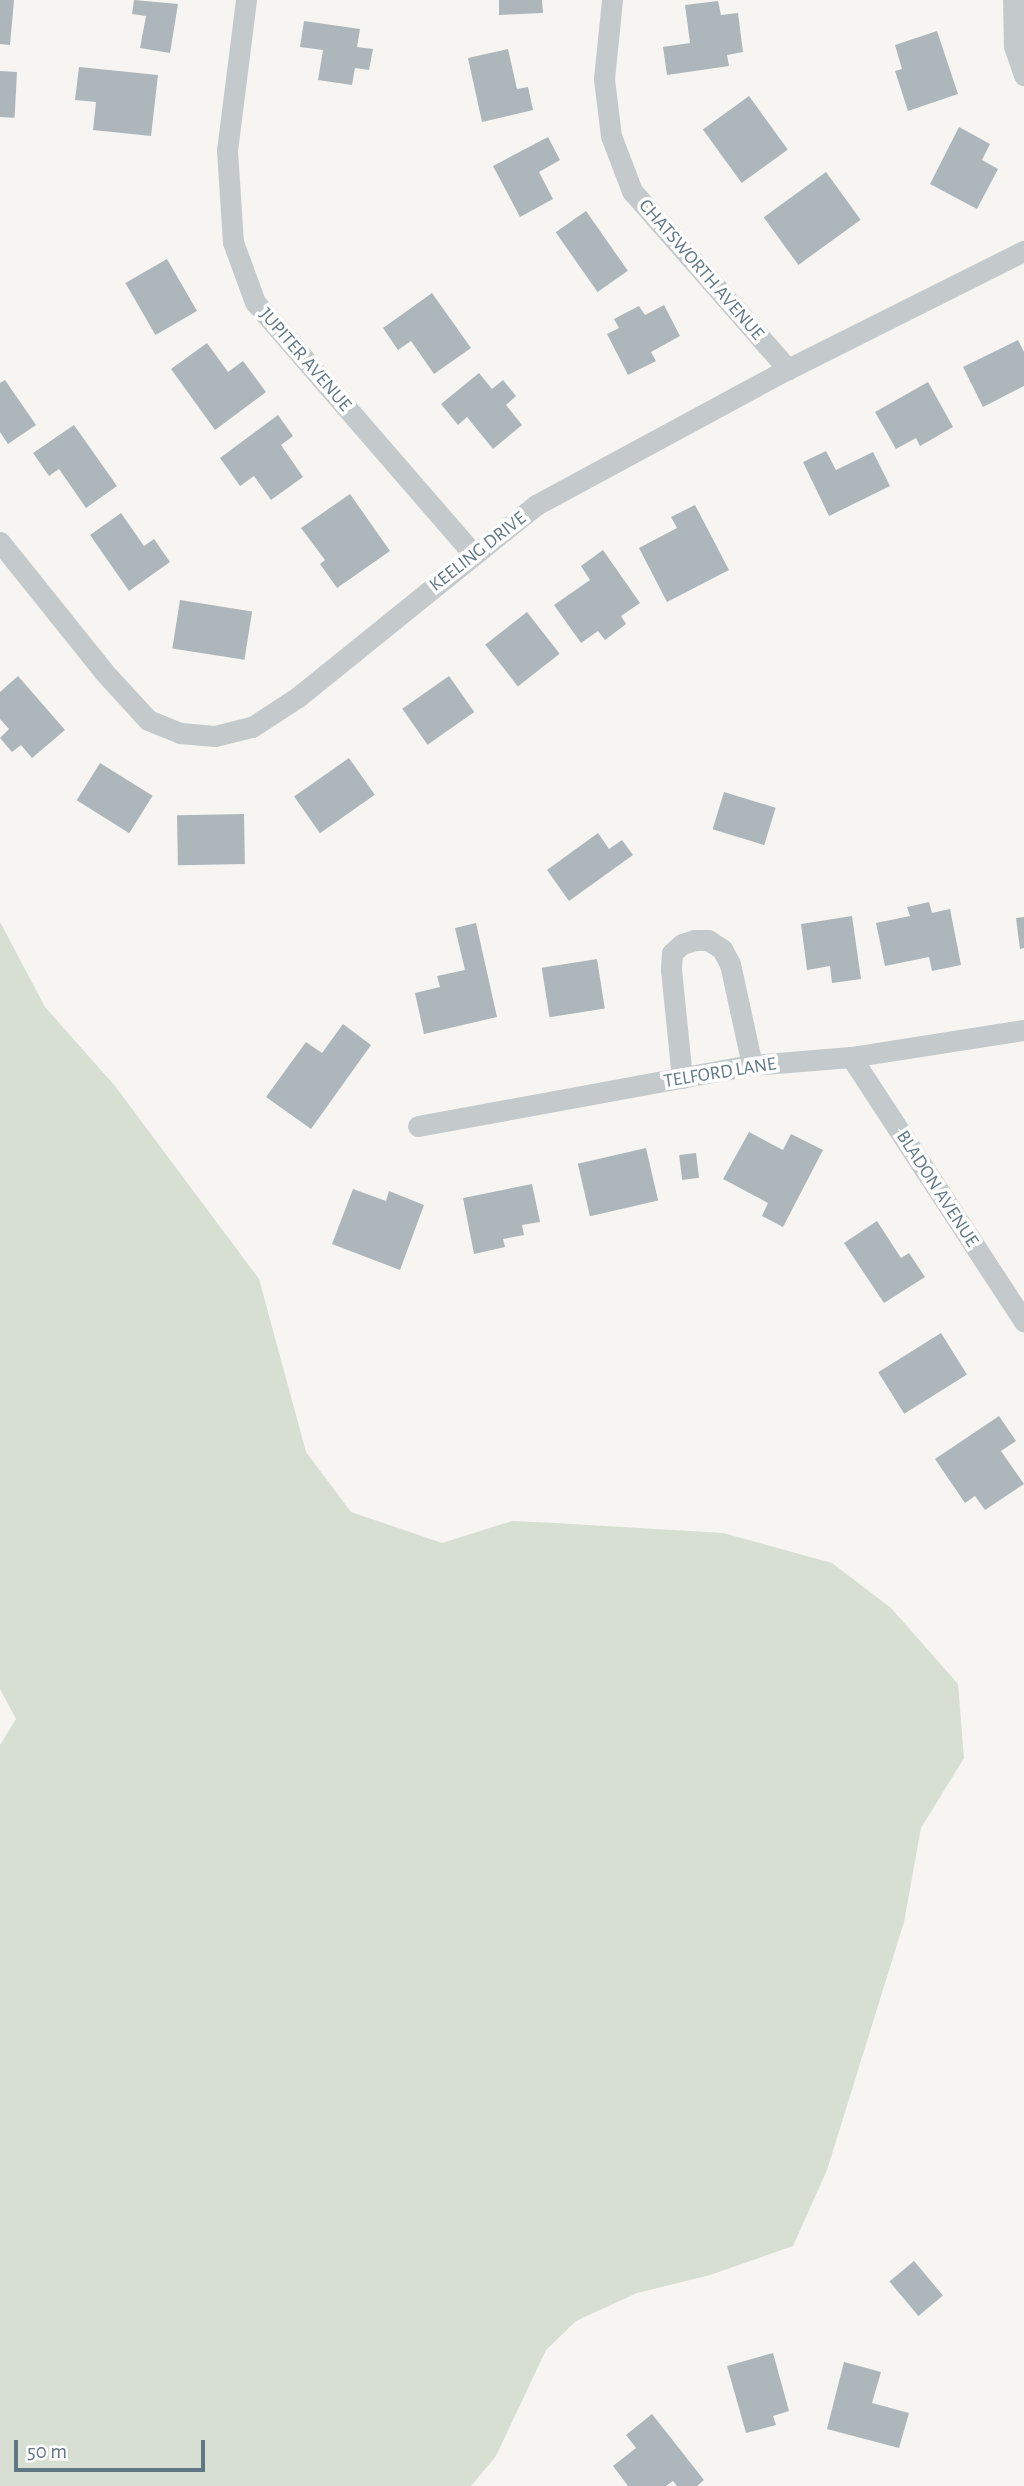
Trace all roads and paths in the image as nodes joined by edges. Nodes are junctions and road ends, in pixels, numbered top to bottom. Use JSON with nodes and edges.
{"nodes":[{"id":1,"x":246,"y":0,"type":"edge"},
{"id":2,"x":612,"y":0,"type":"edge"},
{"id":3,"x":1013,"y":0,"type":"edge"},
{"id":4,"x":1024,"y":75,"type":"edge"},
{"id":5,"x":1024,"y":251,"type":"edge"},
{"id":6,"x":788,"y":369,"type":"junction"},
{"id":7,"x":0,"y":542,"type":"edge"},
{"id":8,"x":474,"y":554,"type":"junction"},
{"id":9,"x":1024,"y":1030,"type":"edge"},
{"id":10,"x":851,"y":1057,"type":"junction"},
{"id":11,"x":752,"y":1065,"type":"junction"},
{"id":12,"x":681,"y":1078,"type":"junction"},
{"id":13,"x":418,"y":1126,"type":"dead end"},
{"id":14,"x":1024,"y":1321,"type":"edge"}],
"edges":[{"from":1,"to":8,"type":"street","name":"JUPITER AVENUE"},
{"from":2,"to":6,"type":"street","name":"CHATSWORTH AVENUE"},
{"from":3,"to":4,"type":"street"},
{"from":5,"to":6,"type":"street","name":"KEELING DRIVE"},
{"from":6,"to":8,"type":"street","name":"KEELING DRIVE"},
{"from":7,"to":8,"type":"street","name":"KEELING DRIVE"},
{"from":9,"to":10,"type":"street","name":"TELFORD LANE"},
{"from":10,"to":11,"type":"street","name":"TELFORD LANE"},
{"from":10,"to":14,"type":"street","name":"BLADON AVENUE"},
{"from":11,"to":12,"type":"street","name":"TELFORD LANE"},
{"from":11,"to":12,"type":"street"},
{"from":12,"to":13,"type":"street","name":"TELFORD LANE"}]}
